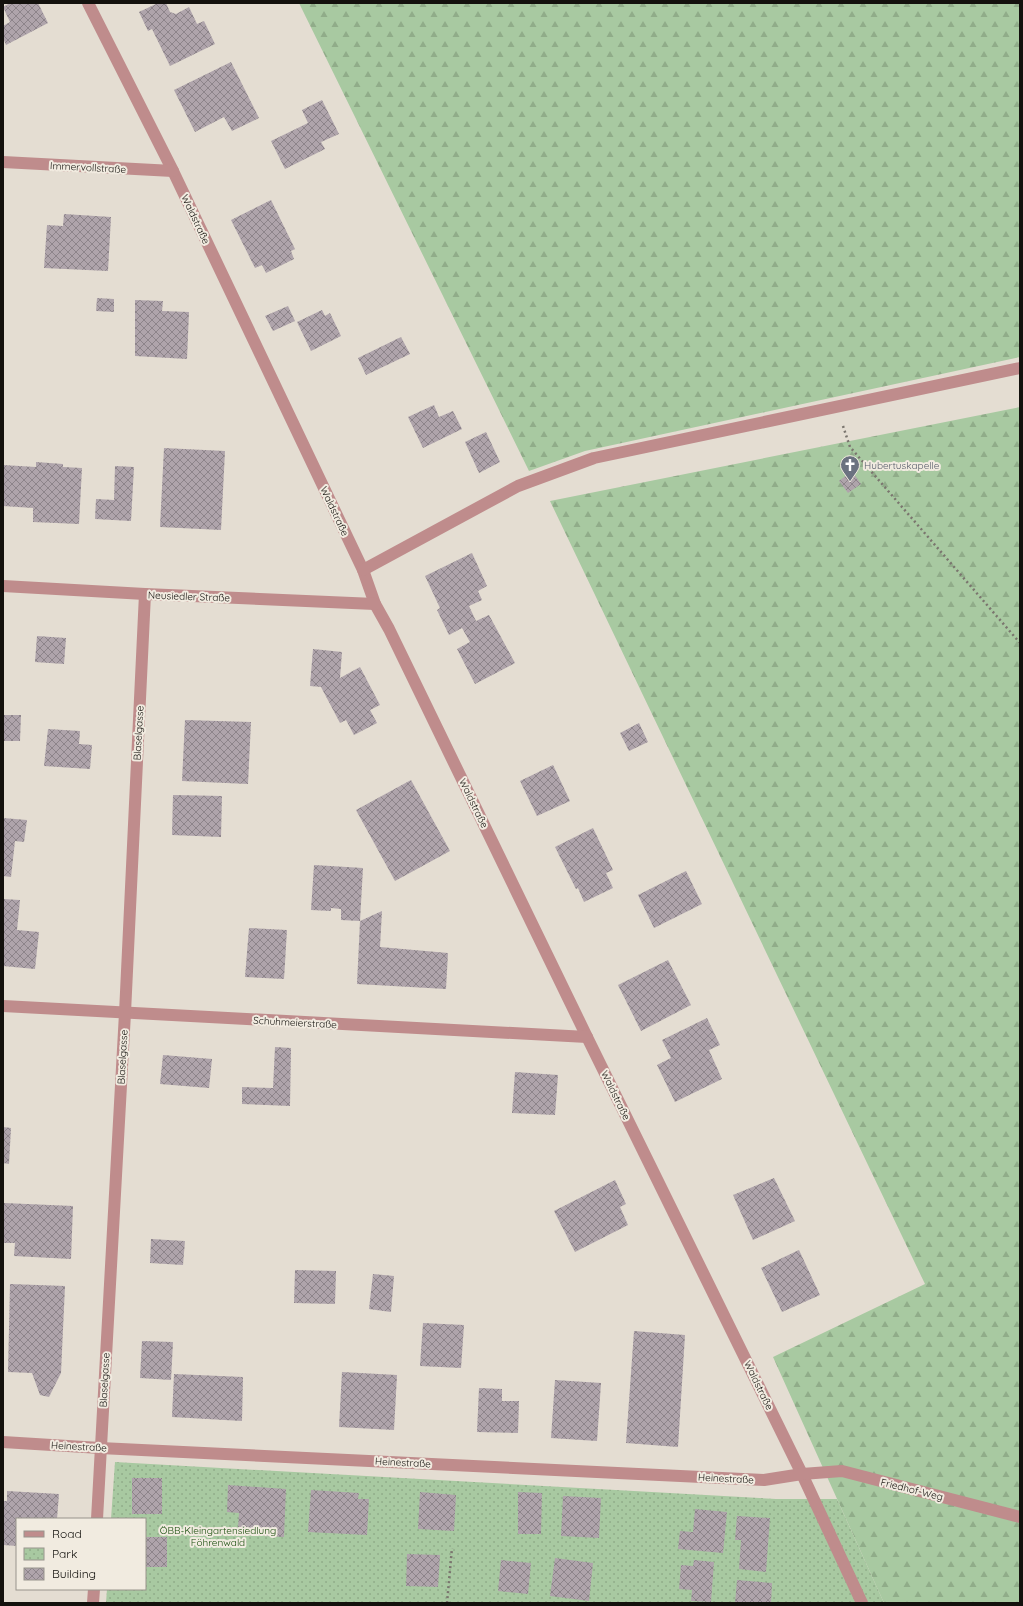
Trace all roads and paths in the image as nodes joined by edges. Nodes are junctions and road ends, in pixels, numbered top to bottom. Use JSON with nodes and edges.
{"nodes":[{"id":1,"x":88,"y":3,"type":"edge"},
{"id":2,"x":3,"y":162,"type":"edge"},
{"id":3,"x":173,"y":171,"type":"junction"},
{"id":4,"x":1020,"y":368,"type":"edge"},
{"id":5,"x":837,"y":406,"type":"junction"},
{"id":6,"x":363,"y":570,"type":"junction"},
{"id":7,"x":3,"y":586,"type":"edge"},
{"id":8,"x":145,"y":594,"type":"junction"},
{"id":9,"x":375,"y":604,"type":"junction"},
{"id":10,"x":1020,"y":643,"type":"edge"},
{"id":11,"x":3,"y":1006,"type":"edge"},
{"id":12,"x":125,"y":1013,"type":"junction"},
{"id":13,"x":587,"y":1037,"type":"junction"},
{"id":14,"x":3,"y":1442,"type":"edge"},
{"id":15,"x":100,"y":1448,"type":"junction"},
{"id":16,"x":802,"y":1474,"type":"junction"},
{"id":17,"x":1020,"y":1517,"type":"edge"},
{"id":18,"x":97,"y":1518,"type":"edge"},
{"id":19,"x":452,"y":1548,"type":"dead end"},
{"id":20,"x":94,"y":1590,"type":"edge"},
{"id":21,"x":93,"y":1603,"type":"edge"},
{"id":22,"x":447,"y":1603,"type":"edge"},
{"id":23,"x":862,"y":1603,"type":"edge"}],
"edges":[{"from":1,"to":3,"type":"street","name":"Waldstraße"},
{"from":2,"to":3,"type":"street","name":"Immervollstraße"},
{"from":3,"to":6,"type":"street","name":"Waldstraße"},
{"from":4,"to":5,"type":"street"},
{"from":5,"to":6,"type":"street"},
{"from":5,"to":10,"type":"path"},
{"from":6,"to":9,"type":"street","name":"Waldstraße"},
{"from":7,"to":8,"type":"street","name":"Neusiedler Straße"},
{"from":8,"to":9,"type":"street","name":"Neusiedler Straße"},
{"from":8,"to":12,"type":"street","name":"Blaselgasse"},
{"from":9,"to":13,"type":"street","name":"Waldstraße"},
{"from":11,"to":12,"type":"street","name":"Schuhmeierstraße"},
{"from":12,"to":13,"type":"street","name":"Schuhmeierstraße"},
{"from":12,"to":15,"type":"street","name":"Blaselgasse"},
{"from":13,"to":16,"type":"street","name":"Waldstraße"},
{"from":14,"to":15,"type":"street","name":"Heinestraße"},
{"from":15,"to":16,"type":"street","name":"Heinestraße"},
{"from":15,"to":18,"type":"street","name":"Blaselgasse"},
{"from":16,"to":17,"type":"street","name":"Friedhof-Weg"},
{"from":16,"to":23,"type":"street","name":"Waldstraße"},
{"from":19,"to":22,"type":"path"},
{"from":20,"to":21,"type":"street"}]}
